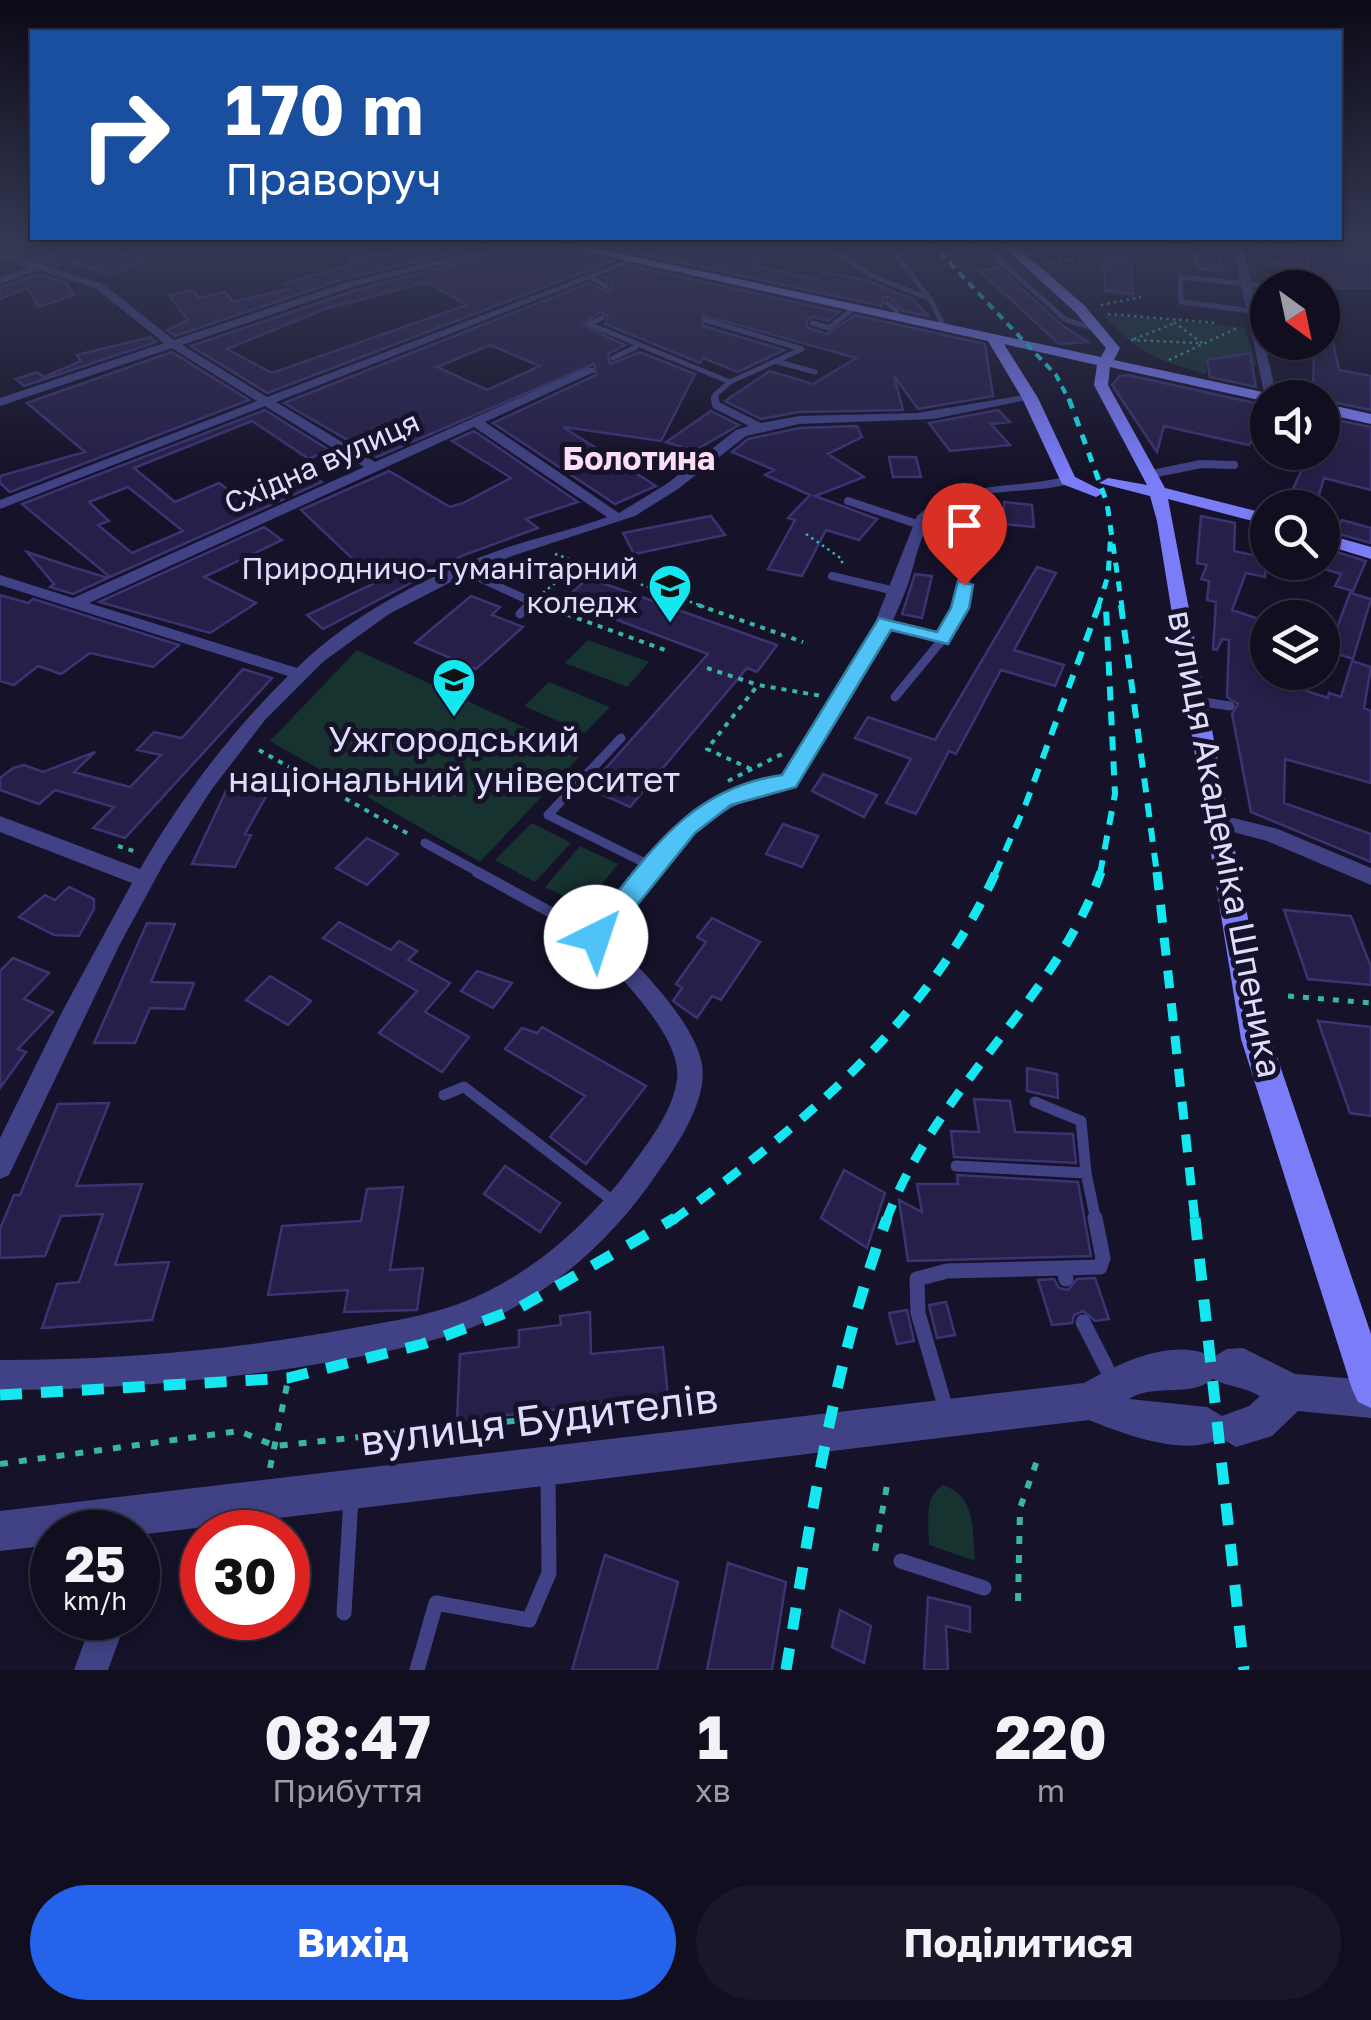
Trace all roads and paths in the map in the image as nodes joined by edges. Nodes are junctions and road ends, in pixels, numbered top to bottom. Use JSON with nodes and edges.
{"nodes":[{"id":1,"x":142,"y":320,"type":"edge"},
{"id":2,"x":242,"y":320,"type":"edge"},
{"id":3,"x":478,"y":320,"type":"edge"},
{"id":4,"x":598,"y":320,"type":"edge"},
{"id":5,"x":704,"y":320,"type":"dead end"},
{"id":6,"x":839,"y":320,"type":"edge"},
{"id":7,"x":910,"y":320,"type":"edge"},
{"id":8,"x":940,"y":320,"type":"edge"},
{"id":9,"x":1066,"y":320,"type":"edge"},
{"id":10,"x":1090,"y":320,"type":"edge"},
{"id":11,"x":1164,"y":320,"type":"edge"},
{"id":12,"x":1174,"y":321,"type":"junction"},
{"id":13,"x":812,"y":323,"type":"dead end"},
{"id":14,"x":944,"y":327,"type":"junction"},
{"id":15,"x":1101,"y":330,"type":"junction"},
{"id":16,"x":993,"y":338,"type":"junction"},
{"id":17,"x":1131,"y":340,"type":"junction"},
{"id":18,"x":1125,"y":342,"type":"dead end"},
{"id":19,"x":172,"y":343,"type":"junction"},
{"id":20,"x":1202,"y":344,"type":"junction"},
{"id":21,"x":636,"y":346,"type":"junction"},
{"id":22,"x":613,"y":358,"type":"dead end"},
{"id":23,"x":777,"y":361,"type":"junction"},
{"id":24,"x":1107,"y":362,"type":"junction"},
{"id":25,"x":1160,"y":364,"type":"dead end"},
{"id":26,"x":590,"y":370,"type":"dead end"},
{"id":27,"x":815,"y":372,"type":"dead end"},
{"id":28,"x":730,"y":382,"type":"junction"},
{"id":29,"x":1250,"y":392,"type":"edge"},
{"id":30,"x":1030,"y":398,"type":"junction"},
{"id":31,"x":267,"y":401,"type":"junction"},
{"id":32,"x":0,"y":402,"type":"edge"},
{"id":33,"x":1340,"y":412,"type":"edge"},
{"id":34,"x":1371,"y":419,"type":"edge"},
{"id":35,"x":477,"y":423,"type":"junction"},
{"id":36,"x":758,"y":426,"type":"junction"},
{"id":37,"x":1234,"y":465,"type":"dead end"},
{"id":38,"x":377,"y":468,"type":"junction"},
{"id":39,"x":1155,"y":484,"type":"junction"},
{"id":40,"x":1093,"y":486,"type":"junction"},
{"id":41,"x":848,"y":502,"type":"dead end"},
{"id":42,"x":0,"y":504,"type":"edge"},
{"id":43,"x":1250,"y":514,"type":"edge"},
{"id":44,"x":617,"y":518,"type":"junction"},
{"id":45,"x":920,"y":525,"type":"junction"},
{"id":46,"x":806,"y":534,"type":"dead end"},
{"id":47,"x":539,"y":543,"type":"junction"},
{"id":48,"x":1340,"y":544,"type":"edge"},
{"id":49,"x":1371,"y":553,"type":"edge"},
{"id":50,"x":973,"y":554,"type":"dead end"},
{"id":51,"x":578,"y":564,"type":"junction"},
{"id":52,"x":465,"y":571,"type":"junction"},
{"id":53,"x":832,"y":576,"type":"joint"},
{"id":54,"x":0,"y":580,"type":"edge"},
{"id":55,"x":900,"y":592,"type":"junction"},
{"id":56,"x":532,"y":602,"type":"junction"},
{"id":57,"x":75,"y":603,"type":"junction"},
{"id":58,"x":520,"y":614,"type":"dead end"},
{"id":59,"x":886,"y":622,"type":"junction"},
{"id":60,"x":942,"y":640,"type":"junction"},
{"id":61,"x":803,"y":642,"type":"dead end"},
{"id":62,"x":668,"y":652,"type":"dead end"},
{"id":63,"x":707,"y":668,"type":"dead end"},
{"id":64,"x":299,"y":674,"type":"junction"},
{"id":65,"x":758,"y":685,"type":"junction"},
{"id":66,"x":825,"y":692,"type":"dead end"},
{"id":67,"x":819,"y":696,"type":"dead end"},
{"id":68,"x":895,"y":696,"type":"dead end"},
{"id":69,"x":1196,"y":701,"type":"junction"},
{"id":70,"x":1230,"y":706,"type":"dead end"},
{"id":71,"x":815,"y":710,"type":"dead end"},
{"id":72,"x":621,"y":738,"type":"dead end"},
{"id":73,"x":241,"y":740,"type":"junction"},
{"id":74,"x":787,"y":752,"type":"dead end"},
{"id":75,"x":751,"y":769,"type":"junction"},
{"id":76,"x":721,"y":785,"type":"dead end"},
{"id":77,"x":1217,"y":821,"type":"junction"},
{"id":78,"x":0,"y":824,"type":"edge"},
{"id":79,"x":424,"y":843,"type":"joint"},
{"id":80,"x":651,"y":866,"type":"junction"},
{"id":81,"x":1371,"y":878,"type":"edge"},
{"id":82,"x":145,"y":879,"type":"junction"},
{"id":83,"x":596,"y":937,"type":"junction"},
{"id":84,"x":1288,"y":996,"type":"dead end"},
{"id":85,"x":1371,"y":1003,"type":"edge"},
{"id":86,"x":444,"y":1095,"type":"dead end"},
{"id":87,"x":1035,"y":1102,"type":"dead end"},
{"id":88,"x":0,"y":1166,"type":"edge"},
{"id":89,"x":956,"y":1166,"type":"dead end"},
{"id":90,"x":1086,"y":1173,"type":"junction"},
{"id":91,"x":620,"y":1207,"type":"junction"},
{"id":92,"x":1083,"y":1322,"type":"dead end"},
{"id":93,"x":293,"y":1356,"type":"junction"},
{"id":94,"x":0,"y":1376,"type":"edge"},
{"id":95,"x":1371,"y":1389,"type":"edge"},
{"id":96,"x":1291,"y":1392,"type":"junction"},
{"id":97,"x":1102,"y":1393,"type":"junction"},
{"id":98,"x":1371,"y":1400,"type":"edge"},
{"id":99,"x":691,"y":1410,"type":"dead end"},
{"id":100,"x":949,"y":1419,"type":"junction"},
{"id":101,"x":274,"y":1446,"type":"junction"},
{"id":102,"x":1038,"y":1458,"type":"dead end"},
{"id":103,"x":0,"y":1464,"type":"edge"},
{"id":104,"x":548,"y":1466,"type":"junction"},
{"id":105,"x":888,"y":1480,"type":"dead end"},
{"id":106,"x":352,"y":1490,"type":"junction"},
{"id":107,"x":264,"y":1501,"type":"junction"},
{"id":108,"x":0,"y":1531,"type":"edge"},
{"id":109,"x":30,"y":1533,"type":"edge"},
{"id":110,"x":160,"y":1536,"type":"edge"},
{"id":111,"x":876,"y":1551,"type":"dead end"},
{"id":112,"x":902,"y":1560,"type":"dead end"},
{"id":113,"x":984,"y":1588,"type":"dead end"},
{"id":114,"x":1018,"y":1600,"type":"dead end"},
{"id":115,"x":344,"y":1613,"type":"dead end"},
{"id":116,"x":102,"y":1640,"type":"edge"},
{"id":117,"x":90,"y":1670,"type":"edge"},
{"id":118,"x":418,"y":1670,"type":"edge"}],
"edges":[{"from":1,"to":19,"type":"street"},
{"from":2,"to":19,"type":"street"},
{"from":3,"to":31,"type":"street"},
{"from":4,"to":21,"type":"lane"},
{"from":5,"to":23,"type":"lane"},
{"from":6,"to":13,"type":"lane"},
{"from":7,"to":14,"type":"main road"},
{"from":8,"to":14,"type":"lane"},
{"from":9,"to":15,"type":"lane"},
{"from":10,"to":15,"type":"main road"},
{"from":11,"to":12,"type":"path"},
{"from":12,"to":17,"type":"path"},
{"from":12,"to":20,"type":"path"},
{"from":12,"to":20,"type":"path"},
{"from":14,"to":16,"type":"main road"},
{"from":15,"to":24,"type":"main road","name":"вулиця Академіка Шпеника"},
{"from":16,"to":24,"type":"main road"},
{"from":16,"to":30,"type":"main road"},
{"from":17,"to":18,"type":"path"},
{"from":17,"to":20,"type":"path"},
{"from":19,"to":31,"type":"street"},
{"from":19,"to":32,"type":"street"},
{"from":20,"to":25,"type":"path"},
{"from":21,"to":22,"type":"lane"},
{"from":21,"to":28,"type":"lane"},
{"from":23,"to":27,"type":"lane"},
{"from":23,"to":28,"type":"lane"},
{"from":24,"to":29,"type":"main road"},
{"from":24,"to":39,"type":"main road","name":"вулиця Академіка Шпеника"},
{"from":26,"to":35,"type":"street","name":"Східна вулиця"},
{"from":28,"to":36,"type":"lane"},
{"from":30,"to":36,"type":"street"},
{"from":30,"to":40,"type":"main road"},
{"from":31,"to":38,"type":"street"},
{"from":31,"to":42,"type":"street"},
{"from":33,"to":34,"type":"main road"},
{"from":35,"to":38,"type":"street","name":"Східна вулиця"},
{"from":35,"to":44,"type":"street"},
{"from":36,"to":44,"type":"street"},
{"from":37,"to":39,"type":"lane"},
{"from":38,"to":57,"type":"street","name":"Східна вулиця"},
{"from":39,"to":40,"type":"main road"},
{"from":39,"to":43,"type":"main road"},
{"from":39,"to":69,"type":"main road","name":"вулиця Академіка Шпеника"},
{"from":40,"to":45,"type":"street"},
{"from":41,"to":45,"type":"lane"},
{"from":44,"to":47,"type":"street"},
{"from":45,"to":55,"type":"street"},
{"from":46,"to":53,"type":"path"},
{"from":47,"to":51,"type":"path"},
{"from":47,"to":52,"type":"street"},
{"from":48,"to":49,"type":"main road"},
{"from":50,"to":60,"type":"lane"},
{"from":51,"to":56,"type":"path"},
{"from":51,"to":61,"type":"path"},
{"from":52,"to":56,"type":"lane"},
{"from":52,"to":64,"type":"street"},
{"from":53,"to":55,"type":"lane"},
{"from":54,"to":57,"type":"street"},
{"from":55,"to":59,"type":"street"},
{"from":56,"to":58,"type":"lane"},
{"from":56,"to":62,"type":"path"},
{"from":57,"to":64,"type":"street"},
{"from":59,"to":60,"type":"lane"},
{"from":59,"to":80,"type":"street"},
{"from":60,"to":68,"type":"lane"},
{"from":63,"to":65,"type":"path"},
{"from":64,"to":73,"type":"street"},
{"from":65,"to":67,"type":"path"},
{"from":65,"to":75,"type":"path"},
{"from":66,"to":71,"type":"path"},
{"from":69,"to":70,"type":"lane"},
{"from":69,"to":77,"type":"main road","name":"вулиця Академіка Шпеника"},
{"from":72,"to":80,"type":"lane"},
{"from":73,"to":79,"type":"path"},
{"from":73,"to":82,"type":"street"},
{"from":74,"to":75,"type":"path"},
{"from":75,"to":76,"type":"path"},
{"from":77,"to":81,"type":"street"},
{"from":77,"to":95,"type":"main road","name":"вулиця Академіка Шпеника"},
{"from":78,"to":82,"type":"street"},
{"from":79,"to":83,"type":"lane"},
{"from":80,"to":83,"type":"street"},
{"from":82,"to":88,"type":"street"},
{"from":83,"to":91,"type":"street"},
{"from":84,"to":85,"type":"path"},
{"from":86,"to":91,"type":"lane"},
{"from":87,"to":90,"type":"lane"},
{"from":89,"to":90,"type":"lane"},
{"from":90,"to":100,"type":"lane"},
{"from":91,"to":93,"type":"street"},
{"from":92,"to":97,"type":"lane"},
{"from":93,"to":94,"type":"street"},
{"from":93,"to":101,"type":"path"},
{"from":96,"to":97,"type":"street","name":"вулиця Будителів"},
{"from":96,"to":97,"type":"street","name":"вулиця Будителів"},
{"from":96,"to":98,"type":"street","name":"вулиця Будителів"},
{"from":97,"to":100,"type":"street","name":"вулиця Будителів"},
{"from":99,"to":101,"type":"path"},
{"from":100,"to":104,"type":"street","name":"вулиця Будителів"},
{"from":101,"to":103,"type":"path"},
{"from":101,"to":107,"type":"path"},
{"from":102,"to":114,"type":"path"},
{"from":104,"to":106,"type":"street","name":"вулиця Будителів"},
{"from":104,"to":118,"type":"lane"},
{"from":105,"to":111,"type":"path"},
{"from":106,"to":107,"type":"street","name":"вулиця Будителів"},
{"from":106,"to":115,"type":"lane"},
{"from":107,"to":110,"type":"street","name":"вулиця Будителів"},
{"from":108,"to":109,"type":"street","name":"вулиця Будителів"},
{"from":112,"to":113,"type":"lane"},
{"from":116,"to":117,"type":"street"}]}
